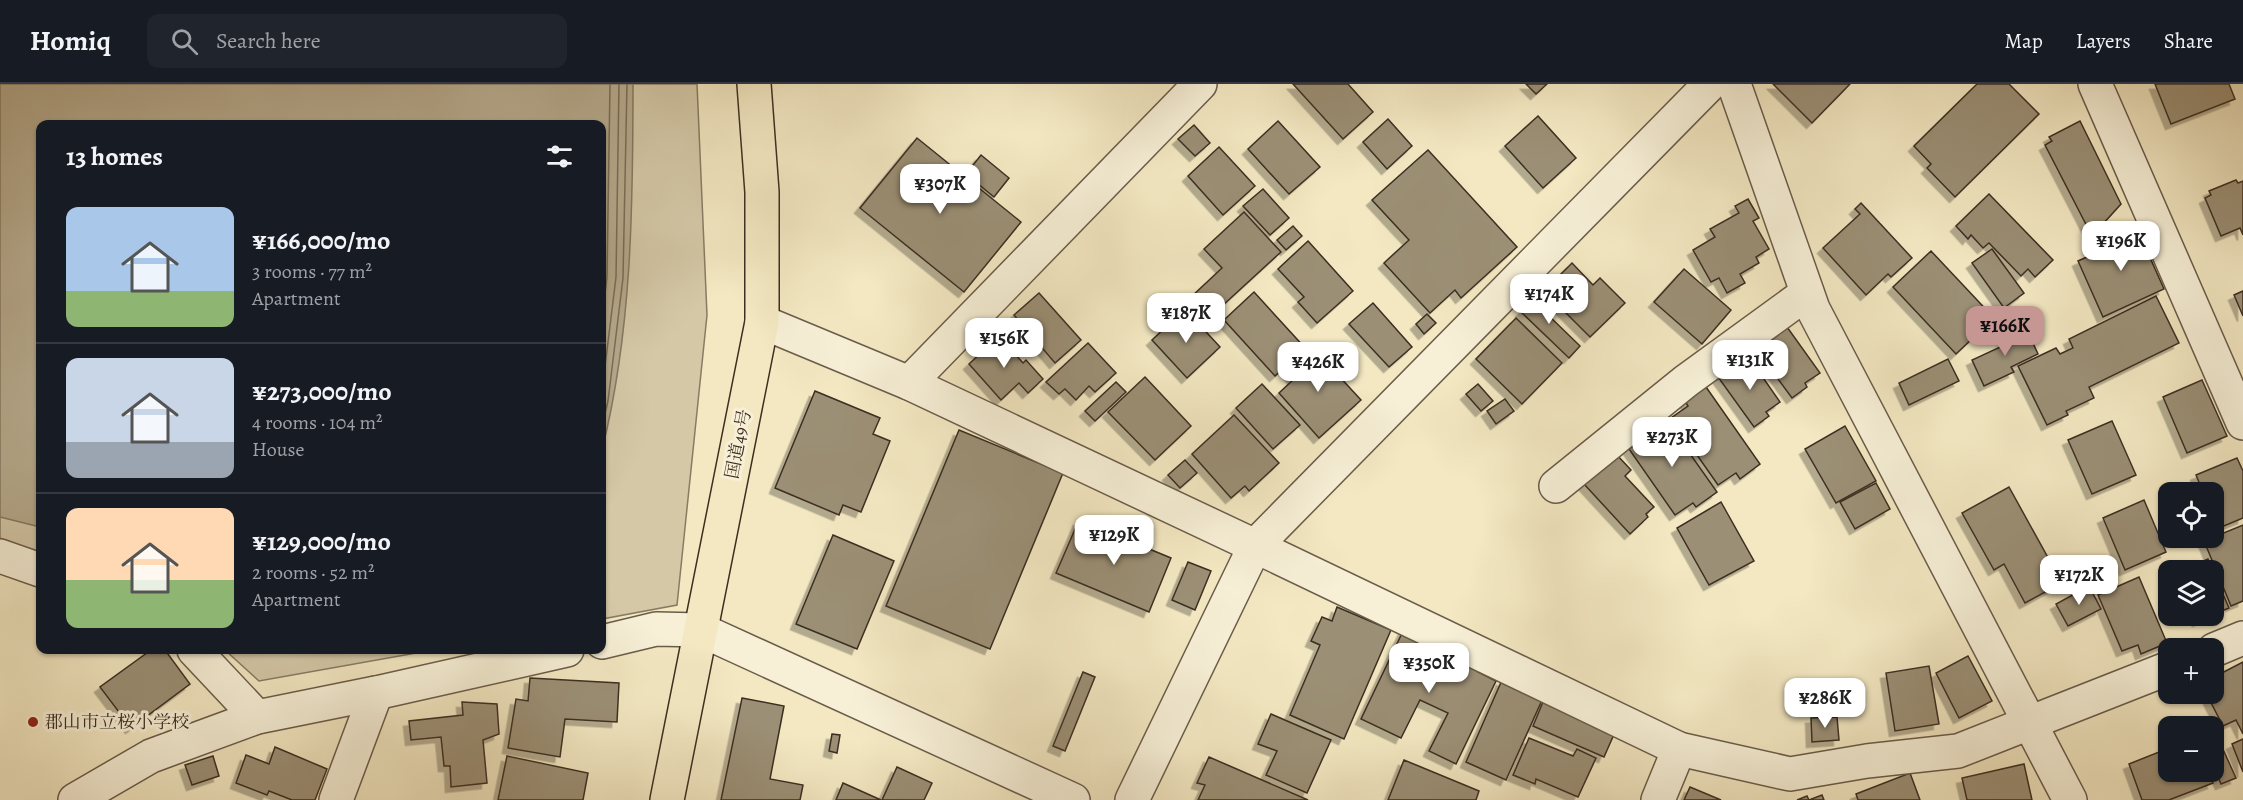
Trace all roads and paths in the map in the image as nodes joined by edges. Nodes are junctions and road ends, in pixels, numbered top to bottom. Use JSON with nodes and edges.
{"nodes":[{"id":1,"x":754,"y":84,"type":"edge"},
{"id":2,"x":1200,"y":84,"type":"edge"},
{"id":3,"x":1710,"y":84,"type":"edge"},
{"id":4,"x":1734,"y":84,"type":"edge"},
{"id":5,"x":2094,"y":84,"type":"edge"},
{"id":6,"x":1807,"y":292,"type":"junction"},
{"id":7,"x":762,"y":322,"type":"junction"},
{"id":8,"x":909,"y":383,"type":"junction"},
{"id":9,"x":2243,"y":423,"type":"edge"},
{"id":10,"x":1556,"y":486,"type":"dead end"},
{"id":11,"x":1255,"y":546,"type":"junction"},
{"id":12,"x":0,"y":556,"type":"edge"},
{"id":13,"x":36,"y":569,"type":"edge"},
{"id":14,"x":701,"y":630,"type":"junction"},
{"id":15,"x":2243,"y":638,"type":"edge"},
{"id":16,"x":606,"y":641,"type":"edge"},
{"id":17,"x":2224,"y":646,"type":"edge"},
{"id":18,"x":198,"y":654,"type":"edge"},
{"id":19,"x":549,"y":654,"type":"edge"},
{"id":20,"x":2158,"y":672,"type":"edge"},
{"id":21,"x":376,"y":693,"type":"junction"},
{"id":22,"x":257,"y":717,"type":"junction"},
{"id":23,"x":2029,"y":724,"type":"junction"},
{"id":24,"x":1679,"y":749,"type":"junction"},
{"id":25,"x":75,"y":800,"type":"edge"},
{"id":26,"x":336,"y":800,"type":"edge"},
{"id":27,"x":667,"y":800,"type":"edge"},
{"id":28,"x":1073,"y":800,"type":"edge"},
{"id":29,"x":1132,"y":800,"type":"edge"},
{"id":30,"x":1658,"y":800,"type":"edge"},
{"id":31,"x":2070,"y":800,"type":"edge"}],
"edges":[{"from":1,"to":7,"type":"highway","name":"国道49号"},
{"from":2,"to":8,"type":"street"},
{"from":3,"to":11,"type":"street"},
{"from":4,"to":6,"type":"street"},
{"from":5,"to":9,"type":"street"},
{"from":6,"to":10,"type":"street"},
{"from":6,"to":23,"type":"street"},
{"from":7,"to":8,"type":"street"},
{"from":7,"to":14,"type":"highway","name":"国道49号"},
{"from":8,"to":11,"type":"street"},
{"from":11,"to":24,"type":"street"},
{"from":11,"to":29,"type":"street"},
{"from":12,"to":13,"type":"street"},
{"from":14,"to":16,"type":"street"},
{"from":14,"to":27,"type":"highway","name":"国道49号"},
{"from":14,"to":28,"type":"street"},
{"from":15,"to":17,"type":"street"},
{"from":18,"to":22,"type":"street"},
{"from":19,"to":21,"type":"street"},
{"from":20,"to":23,"type":"street"},
{"from":21,"to":22,"type":"street"},
{"from":21,"to":26,"type":"street"},
{"from":22,"to":25,"type":"street"},
{"from":23,"to":24,"type":"street"},
{"from":23,"to":31,"type":"street"},
{"from":24,"to":30,"type":"street"}]}
